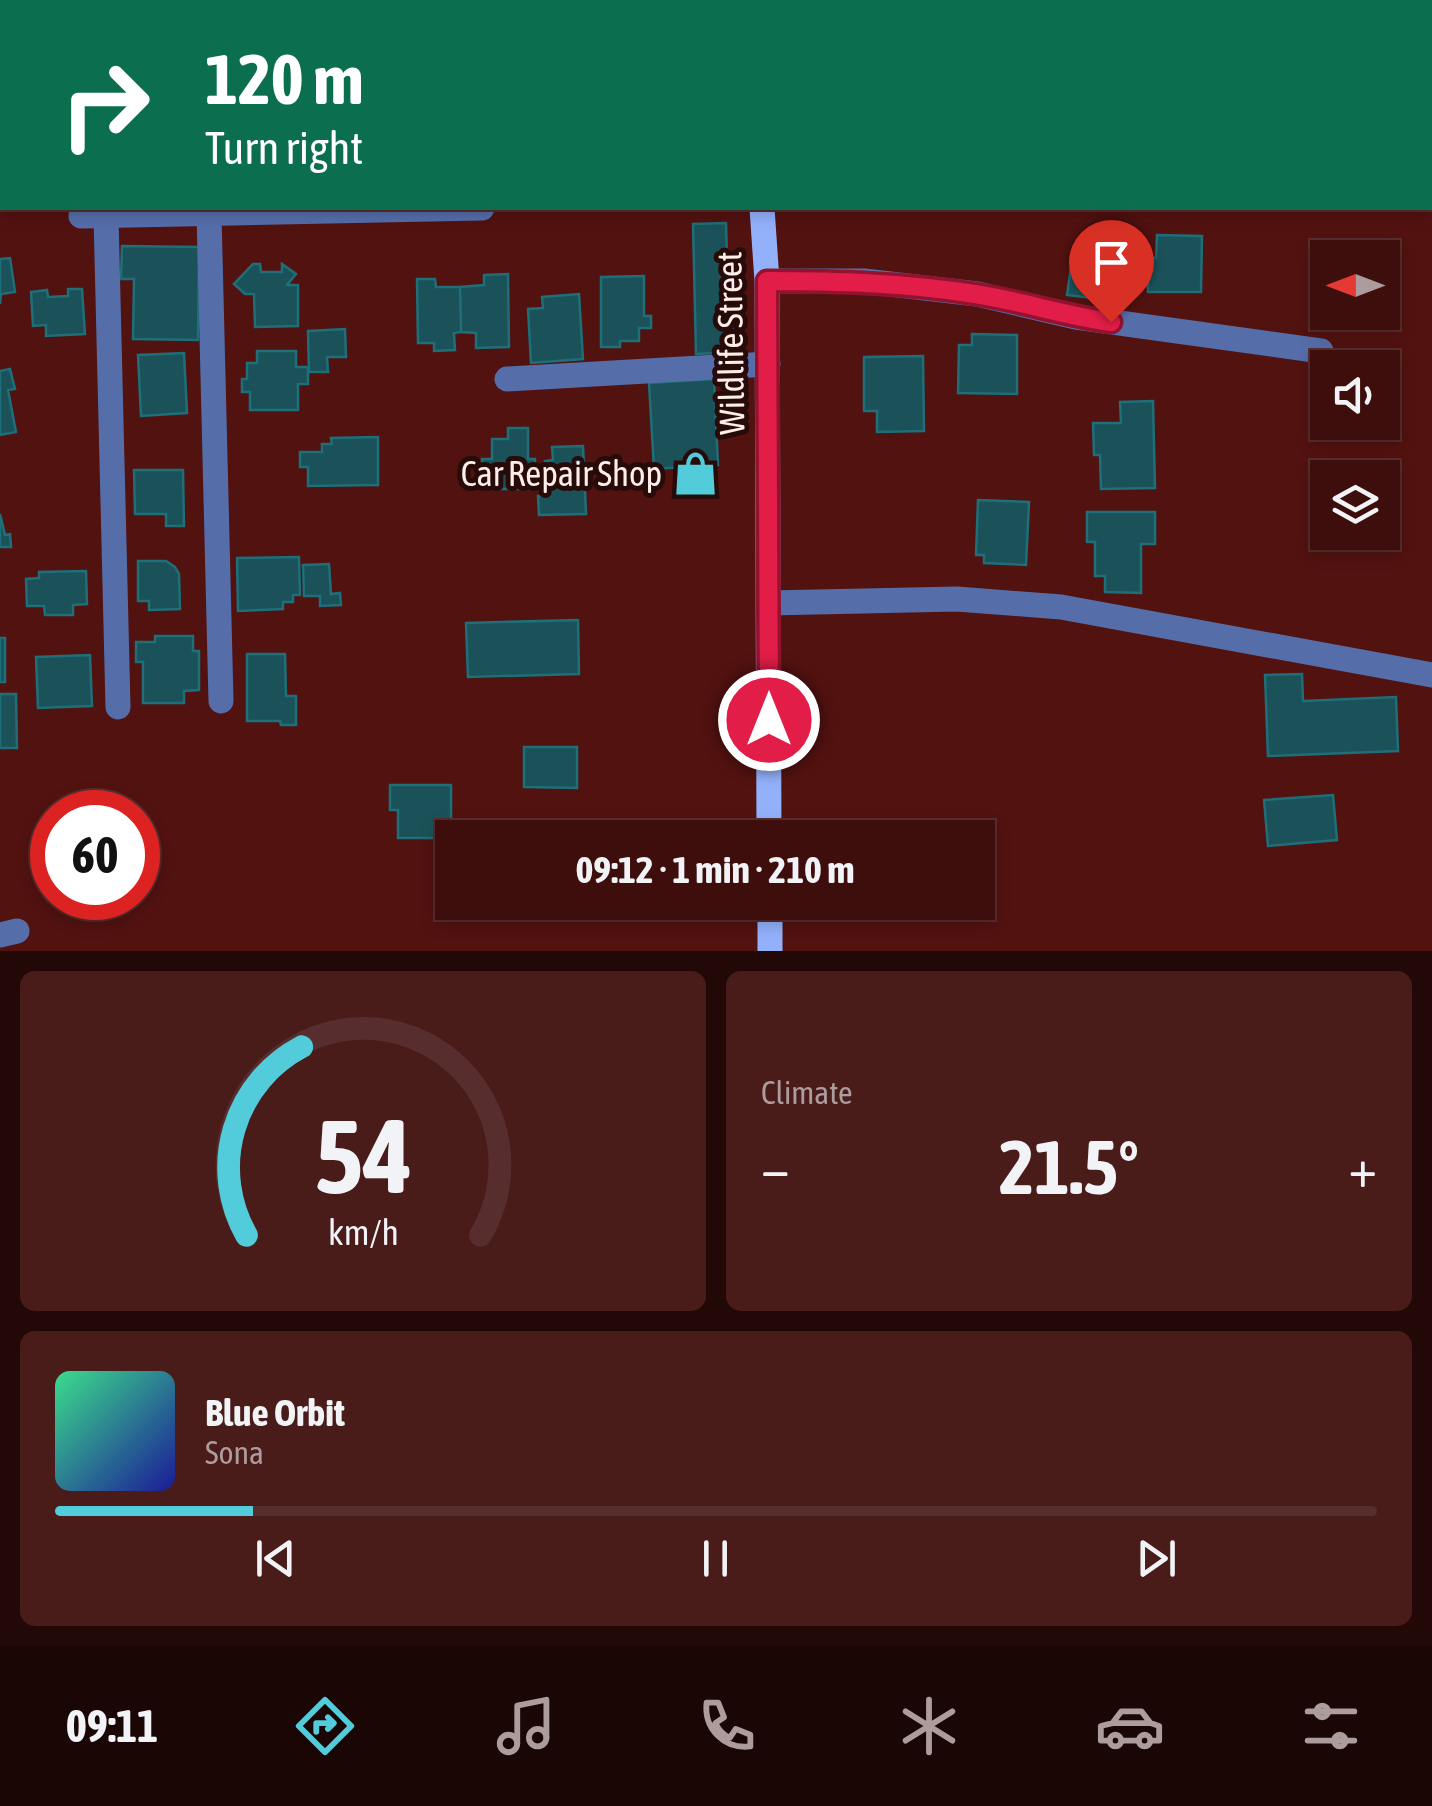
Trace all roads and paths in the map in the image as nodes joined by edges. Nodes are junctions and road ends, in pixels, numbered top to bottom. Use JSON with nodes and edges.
{"nodes":[{"id":1,"x":391,"y":210,"type":"edge"},
{"id":2,"x":762,"y":210,"type":"edge"},
{"id":3,"x":209,"y":214,"type":"junction"},
{"id":4,"x":767,"y":281,"type":"junction"},
{"id":5,"x":1314,"y":350,"type":"edge"},
{"id":6,"x":768,"y":364,"type":"junction"},
{"id":7,"x":507,"y":380,"type":"dead end"},
{"id":8,"x":769,"y":603,"type":"junction"},
{"id":9,"x":1432,"y":675,"type":"edge"},
{"id":10,"x":221,"y":701,"type":"dead end"},
{"id":11,"x":118,"y":707,"type":"dead end"},
{"id":12,"x":770,"y":820,"type":"edge"},
{"id":13,"x":770,"y":920,"type":"edge"},
{"id":14,"x":770,"y":951,"type":"edge"}],
"edges":[{"from":1,"to":3,"type":"street"},
{"from":2,"to":4,"type":"main road","name":"Wildlife Street"},
{"from":3,"to":10,"type":"street"},
{"from":3,"to":11,"type":"street"},
{"from":4,"to":5,"type":"street"},
{"from":4,"to":6,"type":"main road","name":"Wildlife Street"},
{"from":6,"to":7,"type":"street"},
{"from":6,"to":8,"type":"main road","name":"Wildlife Street"},
{"from":8,"to":9,"type":"street"},
{"from":8,"to":12,"type":"main road","name":"Wildlife Street"},
{"from":13,"to":14,"type":"main road"}]}
